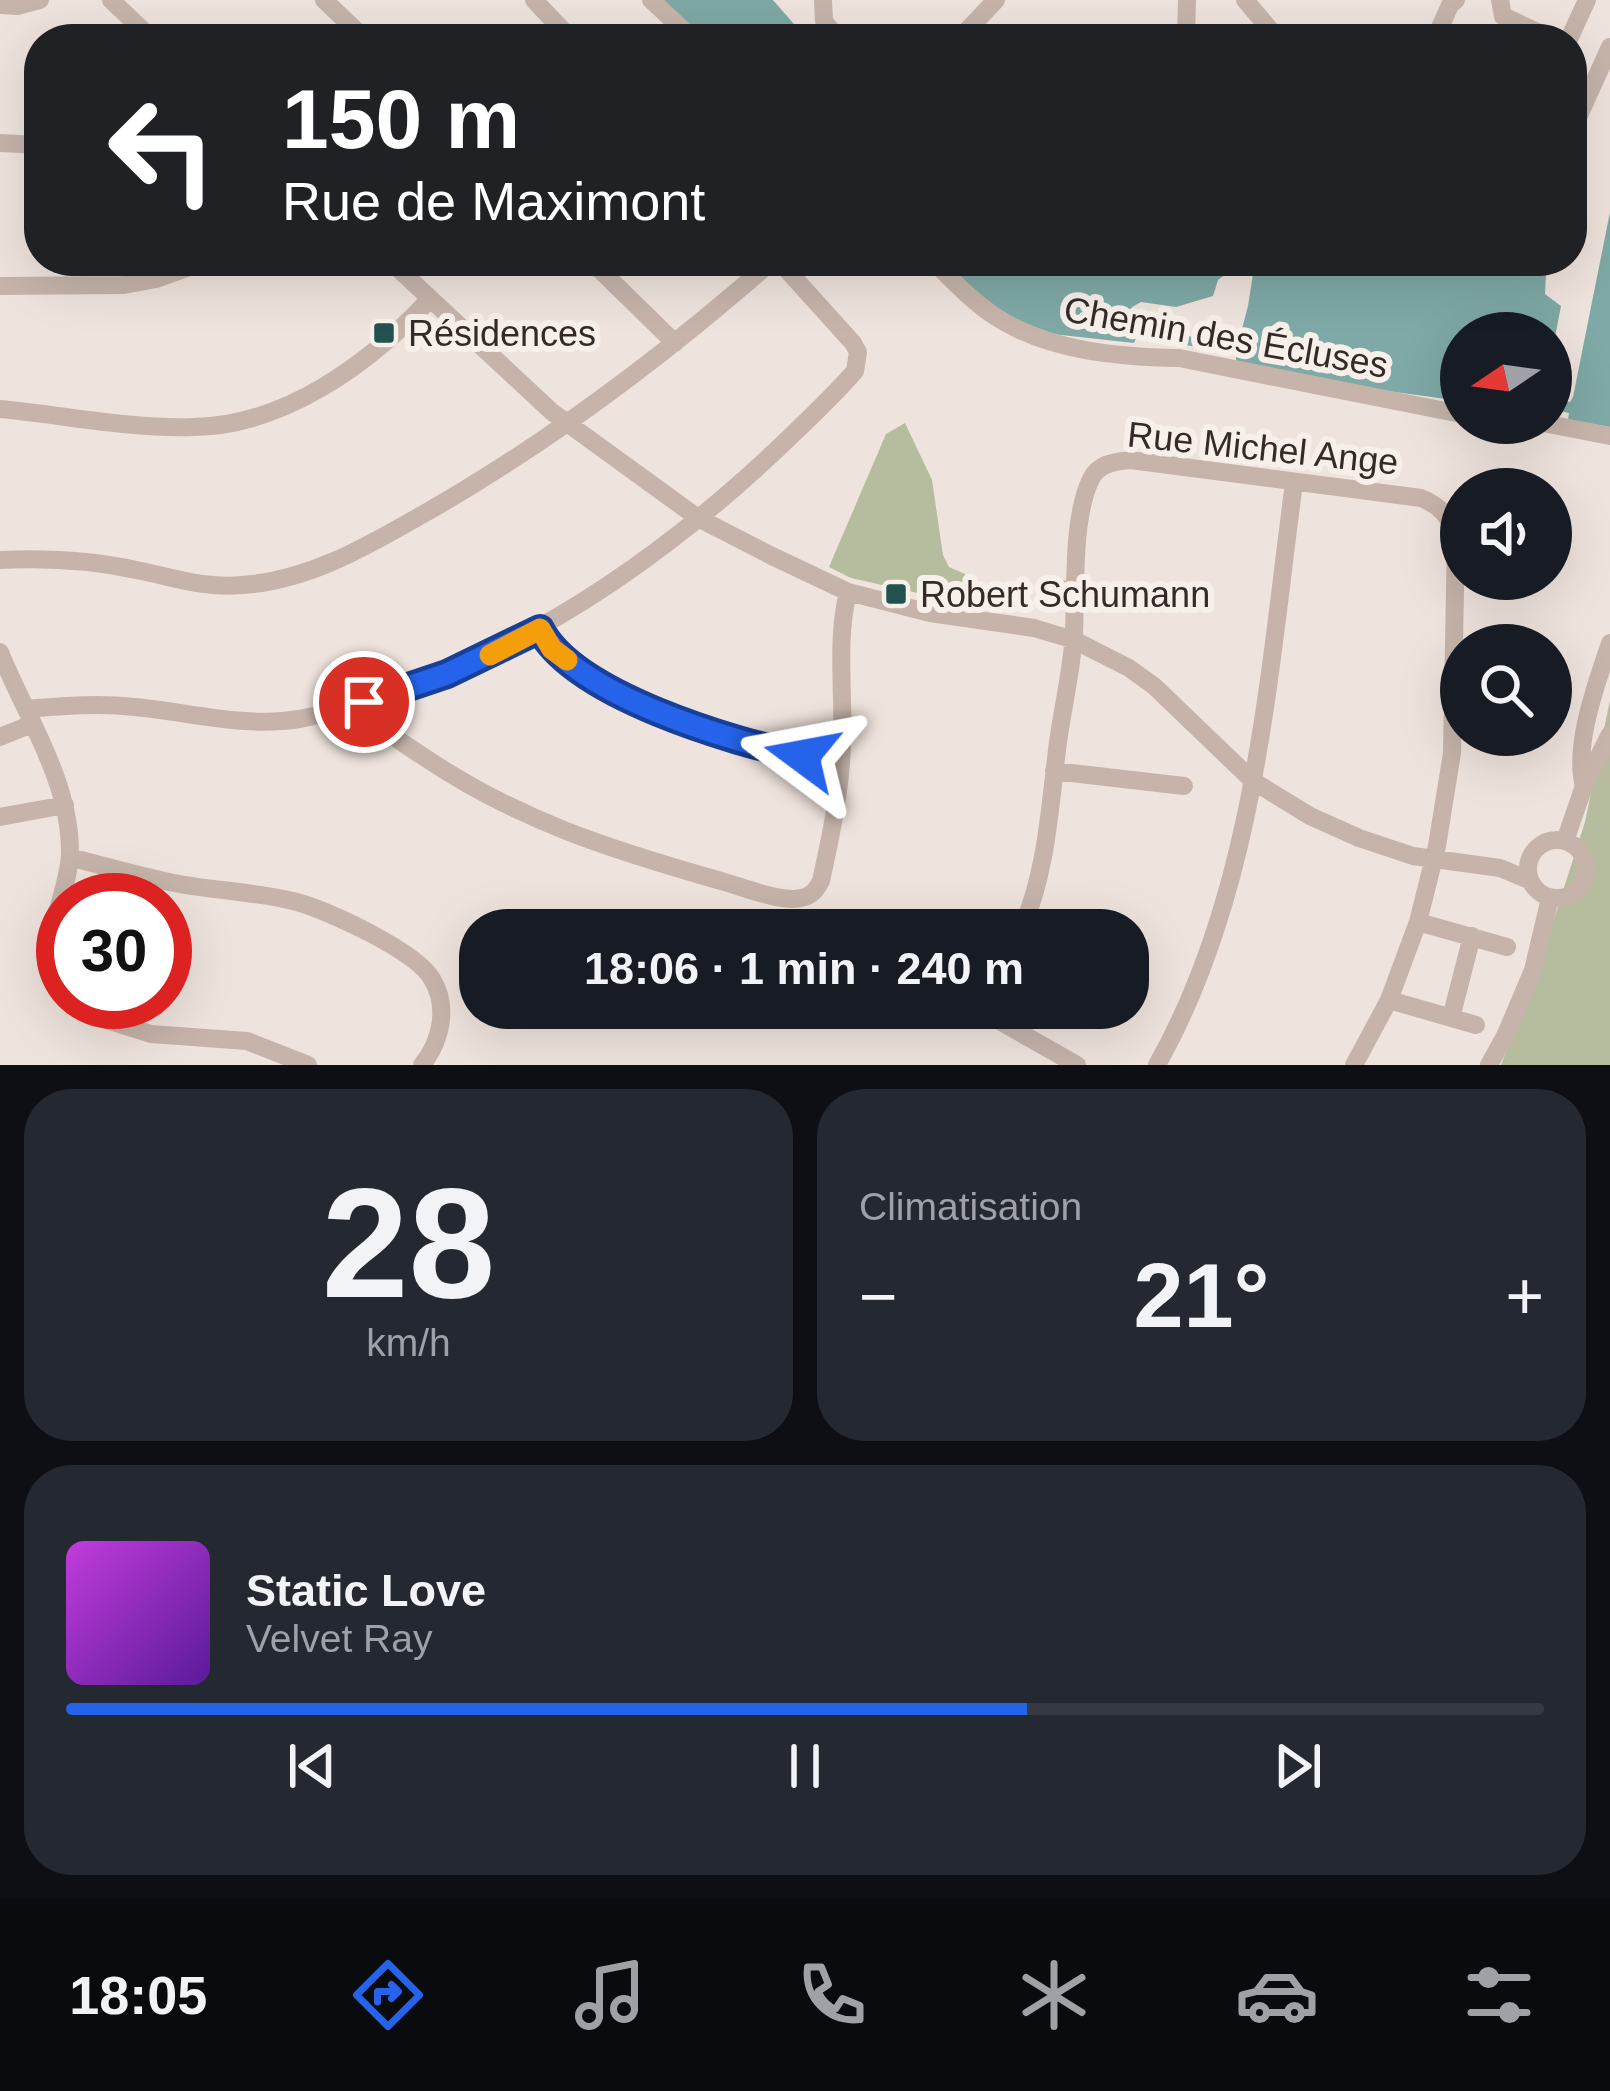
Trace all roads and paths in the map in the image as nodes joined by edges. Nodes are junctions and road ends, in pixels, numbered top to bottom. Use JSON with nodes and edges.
{"nodes":[{"id":1,"x":40,"y":0,"type":"edge"},
{"id":2,"x":111,"y":0,"type":"edge"},
{"id":3,"x":324,"y":0,"type":"edge"},
{"id":4,"x":534,"y":0,"type":"edge"},
{"id":5,"x":651,"y":0,"type":"edge"},
{"id":6,"x":996,"y":0,"type":"edge"},
{"id":7,"x":1245,"y":0,"type":"edge"},
{"id":8,"x":1500,"y":0,"type":"edge"},
{"id":9,"x":0,"y":5,"type":"edge"},
{"id":10,"x":136,"y":24,"type":"edge"},
{"id":11,"x":349,"y":24,"type":"edge"},
{"id":12,"x":557,"y":24,"type":"edge"},
{"id":13,"x":677,"y":24,"type":"edge"},
{"id":14,"x":973,"y":24,"type":"edge"},
{"id":15,"x":1265,"y":24,"type":"edge"},
{"id":16,"x":1520,"y":24,"type":"edge"},
{"id":17,"x":1610,"y":46,"type":"edge"},
{"id":18,"x":1587,"y":95,"type":"edge"},
{"id":19,"x":164,"y":276,"type":"edge"},
{"id":20,"x":406,"y":276,"type":"edge"},
{"id":21,"x":606,"y":276,"type":"edge"},
{"id":22,"x":758,"y":276,"type":"edge"},
{"id":23,"x":790,"y":276,"type":"edge"},
{"id":24,"x":949,"y":276,"type":"edge"},
{"id":25,"x":0,"y":286,"type":"edge"},
{"id":26,"x":430,"y":298,"type":"junction"},
{"id":27,"x":675,"y":343,"type":"junction"},
{"id":28,"x":0,"y":409,"type":"edge"},
{"id":29,"x":1440,"y":410,"type":"edge"},
{"id":30,"x":568,"y":422,"type":"junction"},
{"id":31,"x":1572,"y":429,"type":"edge"},
{"id":32,"x":1610,"y":436,"type":"edge"},
{"id":33,"x":1294,"y":483,"type":"junction"},
{"id":34,"x":1440,"y":506,"type":"edge"},
{"id":35,"x":698,"y":518,"type":"junction"},
{"id":36,"x":0,"y":560,"type":"edge"},
{"id":37,"x":1046,"y":586,"type":"dead end"},
{"id":38,"x":848,"y":592,"type":"junction"},
{"id":39,"x":1074,"y":592,"type":"junction"},
{"id":40,"x":540,"y":629,"type":"junction"},
{"id":41,"x":1073,"y":640,"type":"junction"},
{"id":42,"x":1610,"y":643,"type":"edge"},
{"id":43,"x":2,"y":662,"type":"edge"},
{"id":44,"x":364,"y":702,"type":"junction"},
{"id":45,"x":29,"y":716,"type":"junction"},
{"id":46,"x":1610,"y":734,"type":"edge"},
{"id":47,"x":0,"y":737,"type":"edge"},
{"id":48,"x":1451,"y":756,"type":"edge"},
{"id":49,"x":842,"y":764,"type":"junction"},
{"id":50,"x":1054,"y":771,"type":"junction"},
{"id":51,"x":1253,"y":782,"type":"junction"},
{"id":52,"x":1184,"y":786,"type":"dead end"},
{"id":53,"x":1584,"y":786,"type":"junction"},
{"id":54,"x":65,"y":805,"type":"junction"},
{"id":55,"x":0,"y":817,"type":"edge"},
{"id":56,"x":1564,"y":841,"type":"junction"},
{"id":57,"x":1534,"y":852,"type":"junction"},
{"id":58,"x":70,"y":857,"type":"junction"},
{"id":59,"x":1434,"y":859,"type":"junction"},
{"id":60,"x":1500,"y":868,"type":"junction"},
{"id":61,"x":67,"y":873,"type":"edge"},
{"id":62,"x":1529,"y":880,"type":"junction"},
{"id":63,"x":1550,"y":898,"type":"junction"},
{"id":64,"x":1031,"y":909,"type":"edge"},
{"id":65,"x":1418,"y":922,"type":"junction"},
{"id":66,"x":1472,"y":936,"type":"junction"},
{"id":67,"x":1507,"y":946,"type":"dead end"},
{"id":68,"x":1389,"y":1000,"type":"junction"},
{"id":69,"x":1451,"y":1018,"type":"junction"},
{"id":70,"x":1476,"y":1025,"type":"dead end"},
{"id":71,"x":136,"y":1029,"type":"edge"},
{"id":72,"x":1012,"y":1029,"type":"edge"},
{"id":73,"x":308,"y":1065,"type":"edge"},
{"id":74,"x":422,"y":1065,"type":"edge"},
{"id":75,"x":1077,"y":1065,"type":"edge"},
{"id":76,"x":1156,"y":1065,"type":"edge"},
{"id":77,"x":1354,"y":1065,"type":"edge"},
{"id":78,"x":1489,"y":1065,"type":"edge"}],
"edges":[{"from":1,"to":9,"type":"street"},
{"from":2,"to":10,"type":"street"},
{"from":3,"to":11,"type":"street"},
{"from":4,"to":12,"type":"street"},
{"from":5,"to":13,"type":"street"},
{"from":6,"to":14,"type":"street"},
{"from":7,"to":15,"type":"street"},
{"from":8,"to":16,"type":"street"},
{"from":17,"to":18,"type":"street"},
{"from":19,"to":25,"type":"street"},
{"from":20,"to":26,"type":"street"},
{"from":21,"to":27,"type":"street"},
{"from":22,"to":27,"type":"street"},
{"from":23,"to":35,"type":"street"},
{"from":24,"to":29,"type":"street","name":"Chemin des Écluses"},
{"from":26,"to":28,"type":"street"},
{"from":26,"to":30,"type":"street"},
{"from":27,"to":30,"type":"street"},
{"from":30,"to":35,"type":"street"},
{"from":30,"to":36,"type":"street"},
{"from":31,"to":32,"type":"street"},
{"from":33,"to":34,"type":"street","name":"Rue Michel Ange"},
{"from":33,"to":39,"type":"street","name":"Rue Michel Ange"},
{"from":33,"to":51,"type":"street"},
{"from":35,"to":38,"type":"street"},
{"from":35,"to":40,"type":"street"},
{"from":37,"to":39,"type":"street"},
{"from":38,"to":41,"type":"street"},
{"from":38,"to":49,"type":"street"},
{"from":39,"to":41,"type":"street","name":"Rue Michel Ange"},
{"from":40,"to":44,"type":"street"},
{"from":40,"to":49,"type":"street"},
{"from":41,"to":50,"type":"street","name":"Rue Michel Ange"},
{"from":41,"to":51,"type":"street"},
{"from":42,"to":53,"type":"street"},
{"from":43,"to":45,"type":"street"},
{"from":44,"to":45,"type":"street"},
{"from":44,"to":49,"type":"street"},
{"from":45,"to":47,"type":"street"},
{"from":45,"to":54,"type":"street"},
{"from":46,"to":53,"type":"street"},
{"from":48,"to":59,"type":"street","name":"Rue Michel Ange"},
{"from":50,"to":52,"type":"street"},
{"from":50,"to":64,"type":"street","name":"Rue Michel Ange"},
{"from":51,"to":59,"type":"street"},
{"from":51,"to":76,"type":"street"},
{"from":53,"to":56,"type":"street"},
{"from":54,"to":55,"type":"street"},
{"from":54,"to":58,"type":"street"},
{"from":56,"to":57,"type":"street"},
{"from":56,"to":63,"type":"street"},
{"from":57,"to":60,"type":"street"},
{"from":57,"to":62,"type":"street"},
{"from":58,"to":61,"type":"street"},
{"from":58,"to":74,"type":"street"},
{"from":59,"to":60,"type":"street"},
{"from":59,"to":65,"type":"street","name":"Rue Michel Ange"},
{"from":60,"to":62,"type":"street"},
{"from":62,"to":63,"type":"street"},
{"from":63,"to":78,"type":"street"},
{"from":65,"to":66,"type":"street"},
{"from":65,"to":68,"type":"street","name":"Rue Michel Ange"},
{"from":66,"to":67,"type":"street"},
{"from":66,"to":69,"type":"street"},
{"from":68,"to":69,"type":"street"},
{"from":68,"to":77,"type":"street","name":"Rue Michel Ange"},
{"from":69,"to":70,"type":"street"},
{"from":71,"to":73,"type":"street"},
{"from":72,"to":75,"type":"street"}]}
